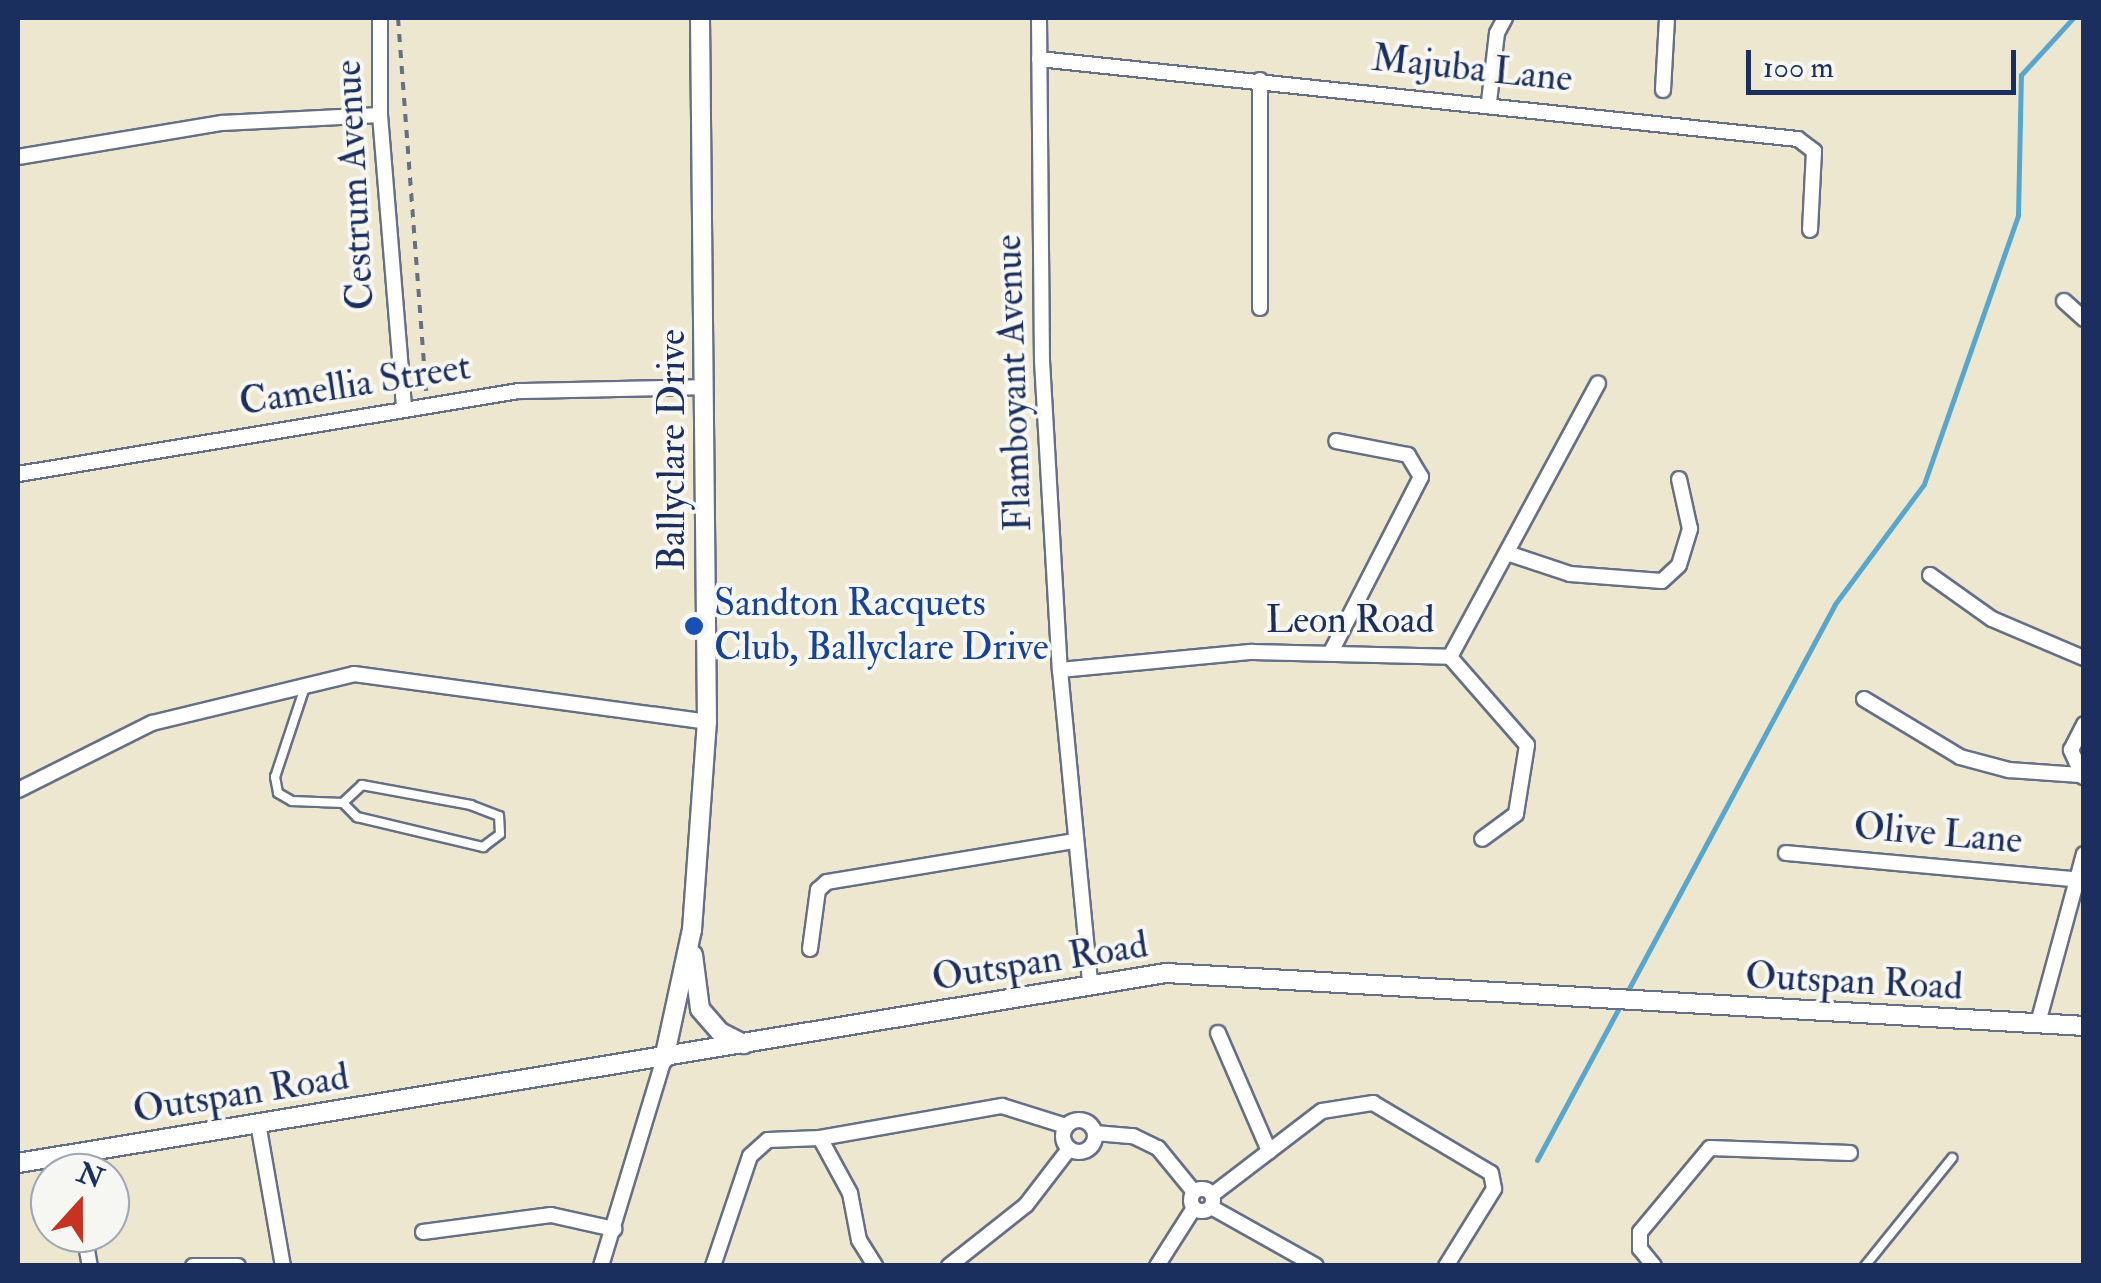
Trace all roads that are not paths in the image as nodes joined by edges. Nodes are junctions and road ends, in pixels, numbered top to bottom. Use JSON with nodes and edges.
{"nodes":[{"id":1,"x":380,"y":18,"type":"edge"},
{"id":2,"x":700,"y":18,"type":"edge"},
{"id":3,"x":1039,"y":18,"type":"edge"},
{"id":4,"x":1505,"y":18,"type":"edge"},
{"id":5,"x":1667,"y":18,"type":"edge"},
{"id":6,"x":1039,"y":58,"type":"junction"},
{"id":7,"x":1260,"y":80,"type":"junction"},
{"id":8,"x":1662,"y":90,"type":"dead end"},
{"id":9,"x":1489,"y":102,"type":"junction"},
{"id":10,"x":380,"y":116,"type":"junction"},
{"id":11,"x":18,"y":157,"type":"edge"},
{"id":12,"x":1810,"y":230,"type":"dead end"},
{"id":13,"x":2064,"y":300,"type":"dead end"},
{"id":14,"x":1260,"y":308,"type":"dead end"},
{"id":15,"x":2084,"y":319,"type":"edge"},
{"id":16,"x":1598,"y":383,"type":"dead end"},
{"id":17,"x":706,"y":387,"type":"junction"},
{"id":18,"x":404,"y":409,"type":"junction"},
{"id":19,"x":1336,"y":441,"type":"dead end"},
{"id":20,"x":18,"y":474,"type":"edge"},
{"id":21,"x":1680,"y":480,"type":"dead end"},
{"id":22,"x":1510,"y":554,"type":"junction"},
{"id":23,"x":1930,"y":575,"type":"dead end"},
{"id":24,"x":1331,"y":652,"type":"junction"},
{"id":25,"x":1450,"y":657,"type":"junction"},
{"id":26,"x":2084,"y":658,"type":"edge"},
{"id":27,"x":1060,"y":670,"type":"junction"},
{"id":28,"x":306,"y":684,"type":"junction"},
{"id":29,"x":1864,"y":699,"type":"dead end"},
{"id":30,"x":707,"y":722,"type":"junction"},
{"id":31,"x":2084,"y":724,"type":"edge"},
{"id":32,"x":2082,"y":776,"type":"edge"},
{"id":33,"x":18,"y":790,"type":"edge"},
{"id":34,"x":343,"y":802,"type":"junction"},
{"id":35,"x":1482,"y":839,"type":"dead end"},
{"id":36,"x":1076,"y":841,"type":"junction"},
{"id":37,"x":1786,"y":852,"type":"dead end"},
{"id":38,"x":2084,"y":854,"type":"edge"},
{"id":39,"x":2080,"y":880,"type":"edge"},
{"id":40,"x":692,"y":930,"type":"junction"},
{"id":41,"x":810,"y":949,"type":"dead end"},
{"id":42,"x":1090,"y":984,"type":"junction"},
{"id":43,"x":2038,"y":1023,"type":"junction"},
{"id":44,"x":2084,"y":1026,"type":"edge"},
{"id":45,"x":1218,"y":1032,"type":"dead end"},
{"id":46,"x":744,"y":1044,"type":"junction"},
{"id":47,"x":664,"y":1059,"type":"junction"},
{"id":48,"x":258,"y":1122,"type":"junction"},
{"id":49,"x":1066,"y":1126,"type":"junction"},
{"id":50,"x":1095,"y":1133,"type":"junction"},
{"id":51,"x":820,"y":1138,"type":"junction"},
{"id":52,"x":1070,"y":1149,"type":"junction"},
{"id":53,"x":1269,"y":1152,"type":"junction"},
{"id":54,"x":121,"y":1153,"type":"edge"},
{"id":55,"x":1850,"y":1153,"type":"dead end"},
{"id":56,"x":1952,"y":1158,"type":"dead end"},
{"id":57,"x":1194,"y":1200,"type":"junction"},
{"id":58,"x":1212,"y":1201,"type":"junction"},
{"id":59,"x":614,"y":1229,"type":"junction"},
{"id":60,"x":423,"y":1232,"type":"dead end"},
{"id":61,"x":968,"y":1260,"type":"edge"},
{"id":62,"x":193,"y":1266,"type":"edge"},
{"id":63,"x":238,"y":1266,"type":"edge"},
{"id":64,"x":282,"y":1266,"type":"edge"},
{"id":65,"x":600,"y":1266,"type":"edge"},
{"id":66,"x":713,"y":1266,"type":"edge"},
{"id":67,"x":875,"y":1266,"type":"edge"},
{"id":68,"x":949,"y":1266,"type":"edge"},
{"id":69,"x":1157,"y":1266,"type":"edge"},
{"id":70,"x":1316,"y":1266,"type":"edge"},
{"id":71,"x":1446,"y":1266,"type":"edge"},
{"id":72,"x":1654,"y":1266,"type":"edge"},
{"id":73,"x":1865,"y":1266,"type":"edge"}],
"edges":[{"from":1,"to":10,"type":"street","name":"Cestrum Avenue"},
{"from":2,"to":17,"type":"street","name":"Ballyclare Drive"},
{"from":3,"to":6,"type":"street","name":"Flamboyant Avenue"},
{"from":4,"to":9,"type":"street"},
{"from":5,"to":8,"type":"street"},
{"from":6,"to":7,"type":"street","name":"Majuba Lane"},
{"from":6,"to":27,"type":"street","name":"Flamboyant Avenue"},
{"from":7,"to":9,"type":"street","name":"Majuba Lane"},
{"from":7,"to":14,"type":"street"},
{"from":9,"to":12,"type":"street","name":"Majuba Lane"},
{"from":10,"to":11,"type":"street"},
{"from":10,"to":18,"type":"street","name":"Cestrum Avenue"},
{"from":13,"to":15,"type":"street"},
{"from":16,"to":22,"type":"street","name":"Leon Road"},
{"from":17,"to":18,"type":"street","name":"Camellia Street"},
{"from":17,"to":30,"type":"street","name":"Ballyclare Drive"},
{"from":18,"to":20,"type":"street","name":"Camellia Street"},
{"from":19,"to":24,"type":"street"},
{"from":21,"to":22,"type":"street"},
{"from":22,"to":25,"type":"street","name":"Leon Road"},
{"from":23,"to":26,"type":"street"},
{"from":24,"to":25,"type":"street","name":"Leon Road"},
{"from":24,"to":27,"type":"street","name":"Leon Road"},
{"from":25,"to":35,"type":"street"},
{"from":27,"to":36,"type":"street","name":"Flamboyant Avenue"},
{"from":28,"to":30,"type":"street"},
{"from":28,"to":33,"type":"street"},
{"from":28,"to":34,"type":"lane"},
{"from":29,"to":32,"type":"street"},
{"from":30,"to":40,"type":"street","name":"Ballyclare Drive"},
{"from":31,"to":32,"type":"street"},
{"from":34,"to":34,"type":"lane"},
{"from":36,"to":41,"type":"street"},
{"from":36,"to":42,"type":"street","name":"Flamboyant Avenue"},
{"from":37,"to":39,"type":"street","name":"Olive Lane"},
{"from":38,"to":39,"type":"street"},
{"from":39,"to":43,"type":"street"},
{"from":40,"to":46,"type":"street"},
{"from":40,"to":47,"type":"street","name":"Ballyclare Drive"},
{"from":42,"to":43,"type":"street","name":"Outspan Road"},
{"from":42,"to":46,"type":"street","name":"Outspan Road"},
{"from":43,"to":44,"type":"street","name":"Outspan Road"},
{"from":45,"to":53,"type":"street"},
{"from":46,"to":47,"type":"street","name":"Outspan Road"},
{"from":47,"to":48,"type":"street","name":"Outspan Road"},
{"from":47,"to":59,"type":"street"},
{"from":48,"to":54,"type":"street","name":"Outspan Road"},
{"from":48,"to":64,"type":"street"},
{"from":49,"to":50,"type":"street"},
{"from":49,"to":51,"type":"street"},
{"from":49,"to":52,"type":"street"},
{"from":50,"to":52,"type":"street"},
{"from":50,"to":57,"type":"street"},
{"from":51,"to":66,"type":"street"},
{"from":51,"to":67,"type":"street"},
{"from":52,"to":61,"type":"street"},
{"from":53,"to":58,"type":"street"},
{"from":53,"to":71,"type":"street"},
{"from":55,"to":72,"type":"street"},
{"from":56,"to":73,"type":"lane"},
{"from":57,"to":58,"type":"street"},
{"from":57,"to":69,"type":"street"},
{"from":58,"to":70,"type":"street"},
{"from":59,"to":60,"type":"street"},
{"from":59,"to":65,"type":"street"},
{"from":61,"to":68,"type":"street"},
{"from":62,"to":63,"type":"street"}]}
